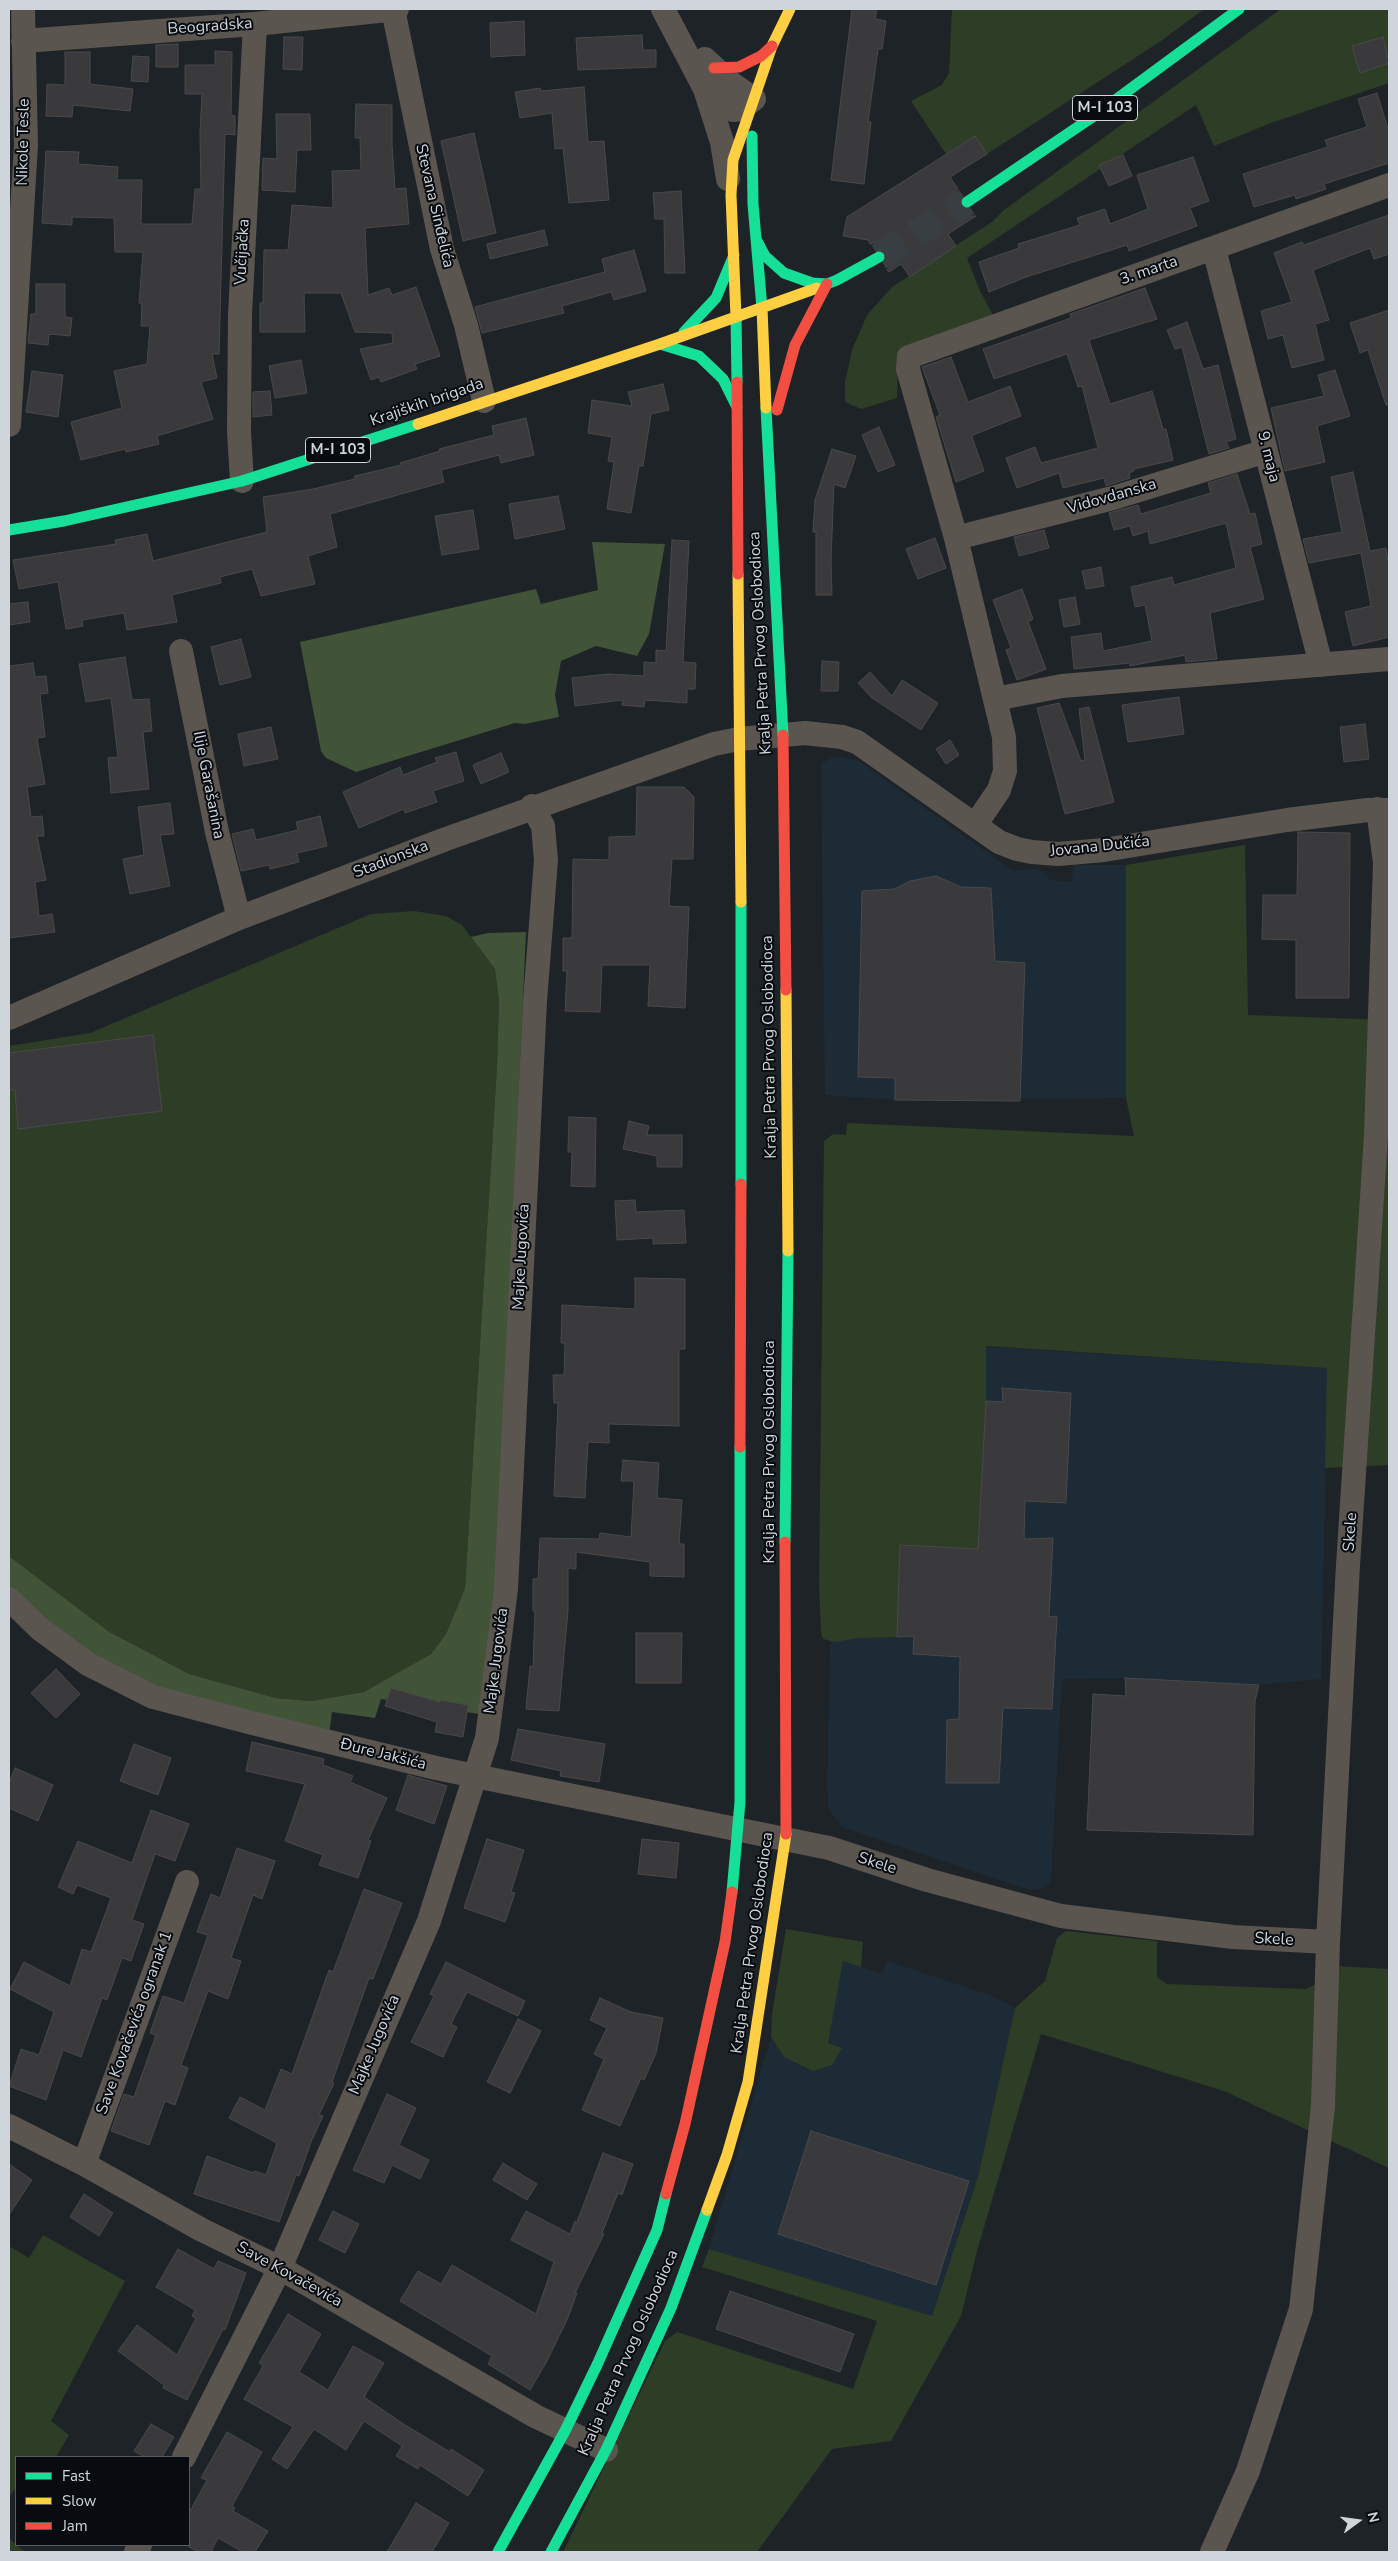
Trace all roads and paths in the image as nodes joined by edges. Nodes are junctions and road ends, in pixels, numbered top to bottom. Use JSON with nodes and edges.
{"nodes":[{"id":1,"x":23,"y":9,"type":"edge"},
{"id":2,"x":393,"y":9,"type":"edge"},
{"id":3,"x":397,"y":9,"type":"edge"},
{"id":4,"x":790,"y":9,"type":"edge"},
{"id":5,"x":1239,"y":9,"type":"edge"},
{"id":6,"x":668,"y":18,"type":"edge"},
{"id":7,"x":254,"y":24,"type":"junction"},
{"id":8,"x":23,"y":42,"type":"junction"},
{"id":9,"x":772,"y":46,"type":"junction"},
{"id":10,"x":710,"y":79,"type":"junction"},
{"id":11,"x":754,"y":99,"type":"junction"},
{"id":12,"x":1389,"y":185,"type":"edge"},
{"id":13,"x":731,"y":195,"type":"junction"},
{"id":14,"x":967,"y":202,"type":"tunnel mouth"},
{"id":15,"x":756,"y":239,"type":"junction"},
{"id":16,"x":1214,"y":249,"type":"junction"},
{"id":17,"x":734,"y":255,"type":"junction"},
{"id":18,"x":879,"y":257,"type":"tunnel mouth"},
{"id":19,"x":827,"y":284,"type":"junction"},
{"id":20,"x":762,"y":308,"type":"junction"},
{"id":21,"x":736,"y":317,"type":"junction"},
{"id":22,"x":660,"y":344,"type":"junction"},
{"id":23,"x":484,"y":401,"type":"junction"},
{"id":24,"x":738,"y":409,"type":"junction"},
{"id":25,"x":9,"y":425,"type":"edge"},
{"id":26,"x":1266,"y":452,"type":"junction"},
{"id":27,"x":768,"y":467,"type":"junction"},
{"id":28,"x":242,"y":481,"type":"junction"},
{"id":29,"x":9,"y":530,"type":"edge"},
{"id":30,"x":956,"y":538,"type":"junction"},
{"id":31,"x":181,"y":651,"type":"dead end"},
{"id":32,"x":1389,"y":659,"type":"edge"},
{"id":33,"x":1321,"y":665,"type":"junction"},
{"id":34,"x":995,"y":699,"type":"junction"},
{"id":35,"x":783,"y":733,"type":"junction"},
{"id":36,"x":739,"y":739,"type":"junction"},
{"id":37,"x":532,"y":806,"type":"junction"},
{"id":38,"x":1384,"y":809,"type":"edge"},
{"id":39,"x":976,"y":824,"type":"junction"},
{"id":40,"x":239,"y":918,"type":"junction"},
{"id":41,"x":9,"y":1018,"type":"edge"},
{"id":42,"x":9,"y":1599,"type":"edge"},
{"id":43,"x":475,"y":1776,"type":"junction"},
{"id":44,"x":737,"y":1829,"type":"junction"},
{"id":45,"x":786,"y":1838,"type":"junction"},
{"id":46,"x":187,"y":1882,"type":"dead end"},
{"id":47,"x":1328,"y":1942,"type":"junction"},
{"id":48,"x":9,"y":2126,"type":"edge"},
{"id":49,"x":84,"y":2164,"type":"junction"},
{"id":50,"x":280,"y":2268,"type":"junction"},
{"id":51,"x":565,"y":2431,"type":"junction"},
{"id":52,"x":606,"y":2450,"type":"junction"},
{"id":53,"x":185,"y":2456,"type":"edge"},
{"id":54,"x":498,"y":2552,"type":"edge"},
{"id":55,"x":551,"y":2552,"type":"edge"},
{"id":56,"x":1212,"y":2552,"type":"edge"}],
"edges":[{"from":1,"to":8,"type":"street","name":"Nikole Tesle"},
{"from":2,"to":3,"type":"street","name":"Beogradska"},
{"from":2,"to":7,"type":"street","name":"Beogradska"},
{"from":2,"to":23,"type":"street","name":"Stevana Sinđelića"},
{"from":4,"to":9,"type":"main road"},
{"from":5,"to":14,"type":"main road","number":"M-I 103"},
{"from":6,"to":10,"type":"street"},
{"from":7,"to":8,"type":"street","name":"Beogradska"},
{"from":7,"to":28,"type":"street","name":"Vučijačka"},
{"from":8,"to":25,"type":"street","name":"Nikole Tesle"},
{"from":9,"to":10,"type":"main road"},
{"from":9,"to":11,"type":"main road"},
{"from":10,"to":11,"type":"street"},
{"from":10,"to":13,"type":"street"},
{"from":11,"to":13,"type":"main road","name":"Kralja Petra Prvog Oslobodioca"},
{"from":11,"to":15,"type":"main road","name":"Kralja Petra Prvog Oslobodioca"},
{"from":12,"to":16,"type":"street","name":"3. marta"},
{"from":13,"to":17,"type":"main road","name":"Kralja Petra Prvog Oslobodioca"},
{"from":15,"to":19,"type":"main road"},
{"from":15,"to":20,"type":"main road","name":"Kralja Petra Prvog Oslobodioca"},
{"from":16,"to":26,"type":"street","name":"9. maja"},
{"from":16,"to":30,"type":"street","name":"3. marta"},
{"from":17,"to":21,"type":"main road","name":"Kralja Petra Prvog Oslobodioca"},
{"from":17,"to":22,"type":"main road"},
{"from":18,"to":19,"type":"main road","number":"M-I 103"},
{"from":19,"to":20,"type":"main road","number":"M-I 103"},
{"from":19,"to":27,"type":"main road"},
{"from":20,"to":21,"type":"main road","name":"Krajiških brigada","number":"M-I 103"},
{"from":20,"to":27,"type":"main road","name":"Kralja Petra Prvog Oslobodioca"},
{"from":21,"to":22,"type":"main road","name":"Krajiških brigada","number":"M-I 103"},
{"from":21,"to":24,"type":"main road","name":"Kralja Petra Prvog Oslobodioca"},
{"from":22,"to":23,"type":"main road","name":"Krajiških brigada","number":"M-I 103"},
{"from":22,"to":24,"type":"main road"},
{"from":23,"to":28,"type":"main road","name":"Krajiških brigada","number":"M-I 103"},
{"from":24,"to":36,"type":"main road","name":"Kralja Petra Prvog Oslobodioca"},
{"from":26,"to":30,"type":"street","name":"Vidovdanska"},
{"from":26,"to":33,"type":"street","name":"9. maja"},
{"from":27,"to":35,"type":"main road","name":"Kralja Petra Prvog Oslobodioca"},
{"from":28,"to":29,"type":"main road","name":"Krajiških brigada","number":"M-I 103"},
{"from":30,"to":34,"type":"street"},
{"from":31,"to":40,"type":"street","name":"Ilije Garašanina"},
{"from":32,"to":33,"type":"street"},
{"from":33,"to":34,"type":"street"},
{"from":34,"to":39,"type":"street"},
{"from":35,"to":36,"type":"street","name":"Stadionska"},
{"from":35,"to":39,"type":"street","name":"Jovana Dučića"},
{"from":35,"to":45,"type":"main road","name":"Kralja Petra Prvog Oslobodioca"},
{"from":36,"to":37,"type":"street","name":"Stadionska"},
{"from":36,"to":44,"type":"main road","name":"Kralja Petra Prvog Oslobodioca"},
{"from":37,"to":40,"type":"street","name":"Stadionska"},
{"from":37,"to":43,"type":"street","name":"Majke Jugovića"},
{"from":38,"to":39,"type":"street","name":"Jovana Dučića"},
{"from":38,"to":47,"type":"street","name":"Skele"},
{"from":40,"to":41,"type":"street","name":"Stadionska"},
{"from":42,"to":43,"type":"street","name":"Đure Jakšića"},
{"from":43,"to":44,"type":"street","name":"Đure Jakšića"},
{"from":43,"to":50,"type":"street","name":"Majke Jugovića"},
{"from":44,"to":45,"type":"street","name":"Đure Jakšića"},
{"from":44,"to":51,"type":"main road","name":"Kralja Petra Prvog Oslobodioca"},
{"from":45,"to":47,"type":"street","name":"Skele"},
{"from":45,"to":52,"type":"main road","name":"Kralja Petra Prvog Oslobodioca"},
{"from":46,"to":49,"type":"street","name":"Save Kovačevića ogranak 1"},
{"from":47,"to":56,"type":"street"},
{"from":48,"to":49,"type":"street","name":"Save Kovačevića"},
{"from":49,"to":50,"type":"street","name":"Save Kovačevića"},
{"from":50,"to":51,"type":"street","name":"Save Kovačevića"},
{"from":50,"to":53,"type":"street","name":"Majke Jugovića"},
{"from":51,"to":52,"type":"street","name":"Save Kovačevića"},
{"from":51,"to":54,"type":"main road","name":"Kralja Petra Prvog Oslobodioca"},
{"from":52,"to":55,"type":"main road","name":"Kralja Petra Prvog Oslobodioca"}]}
